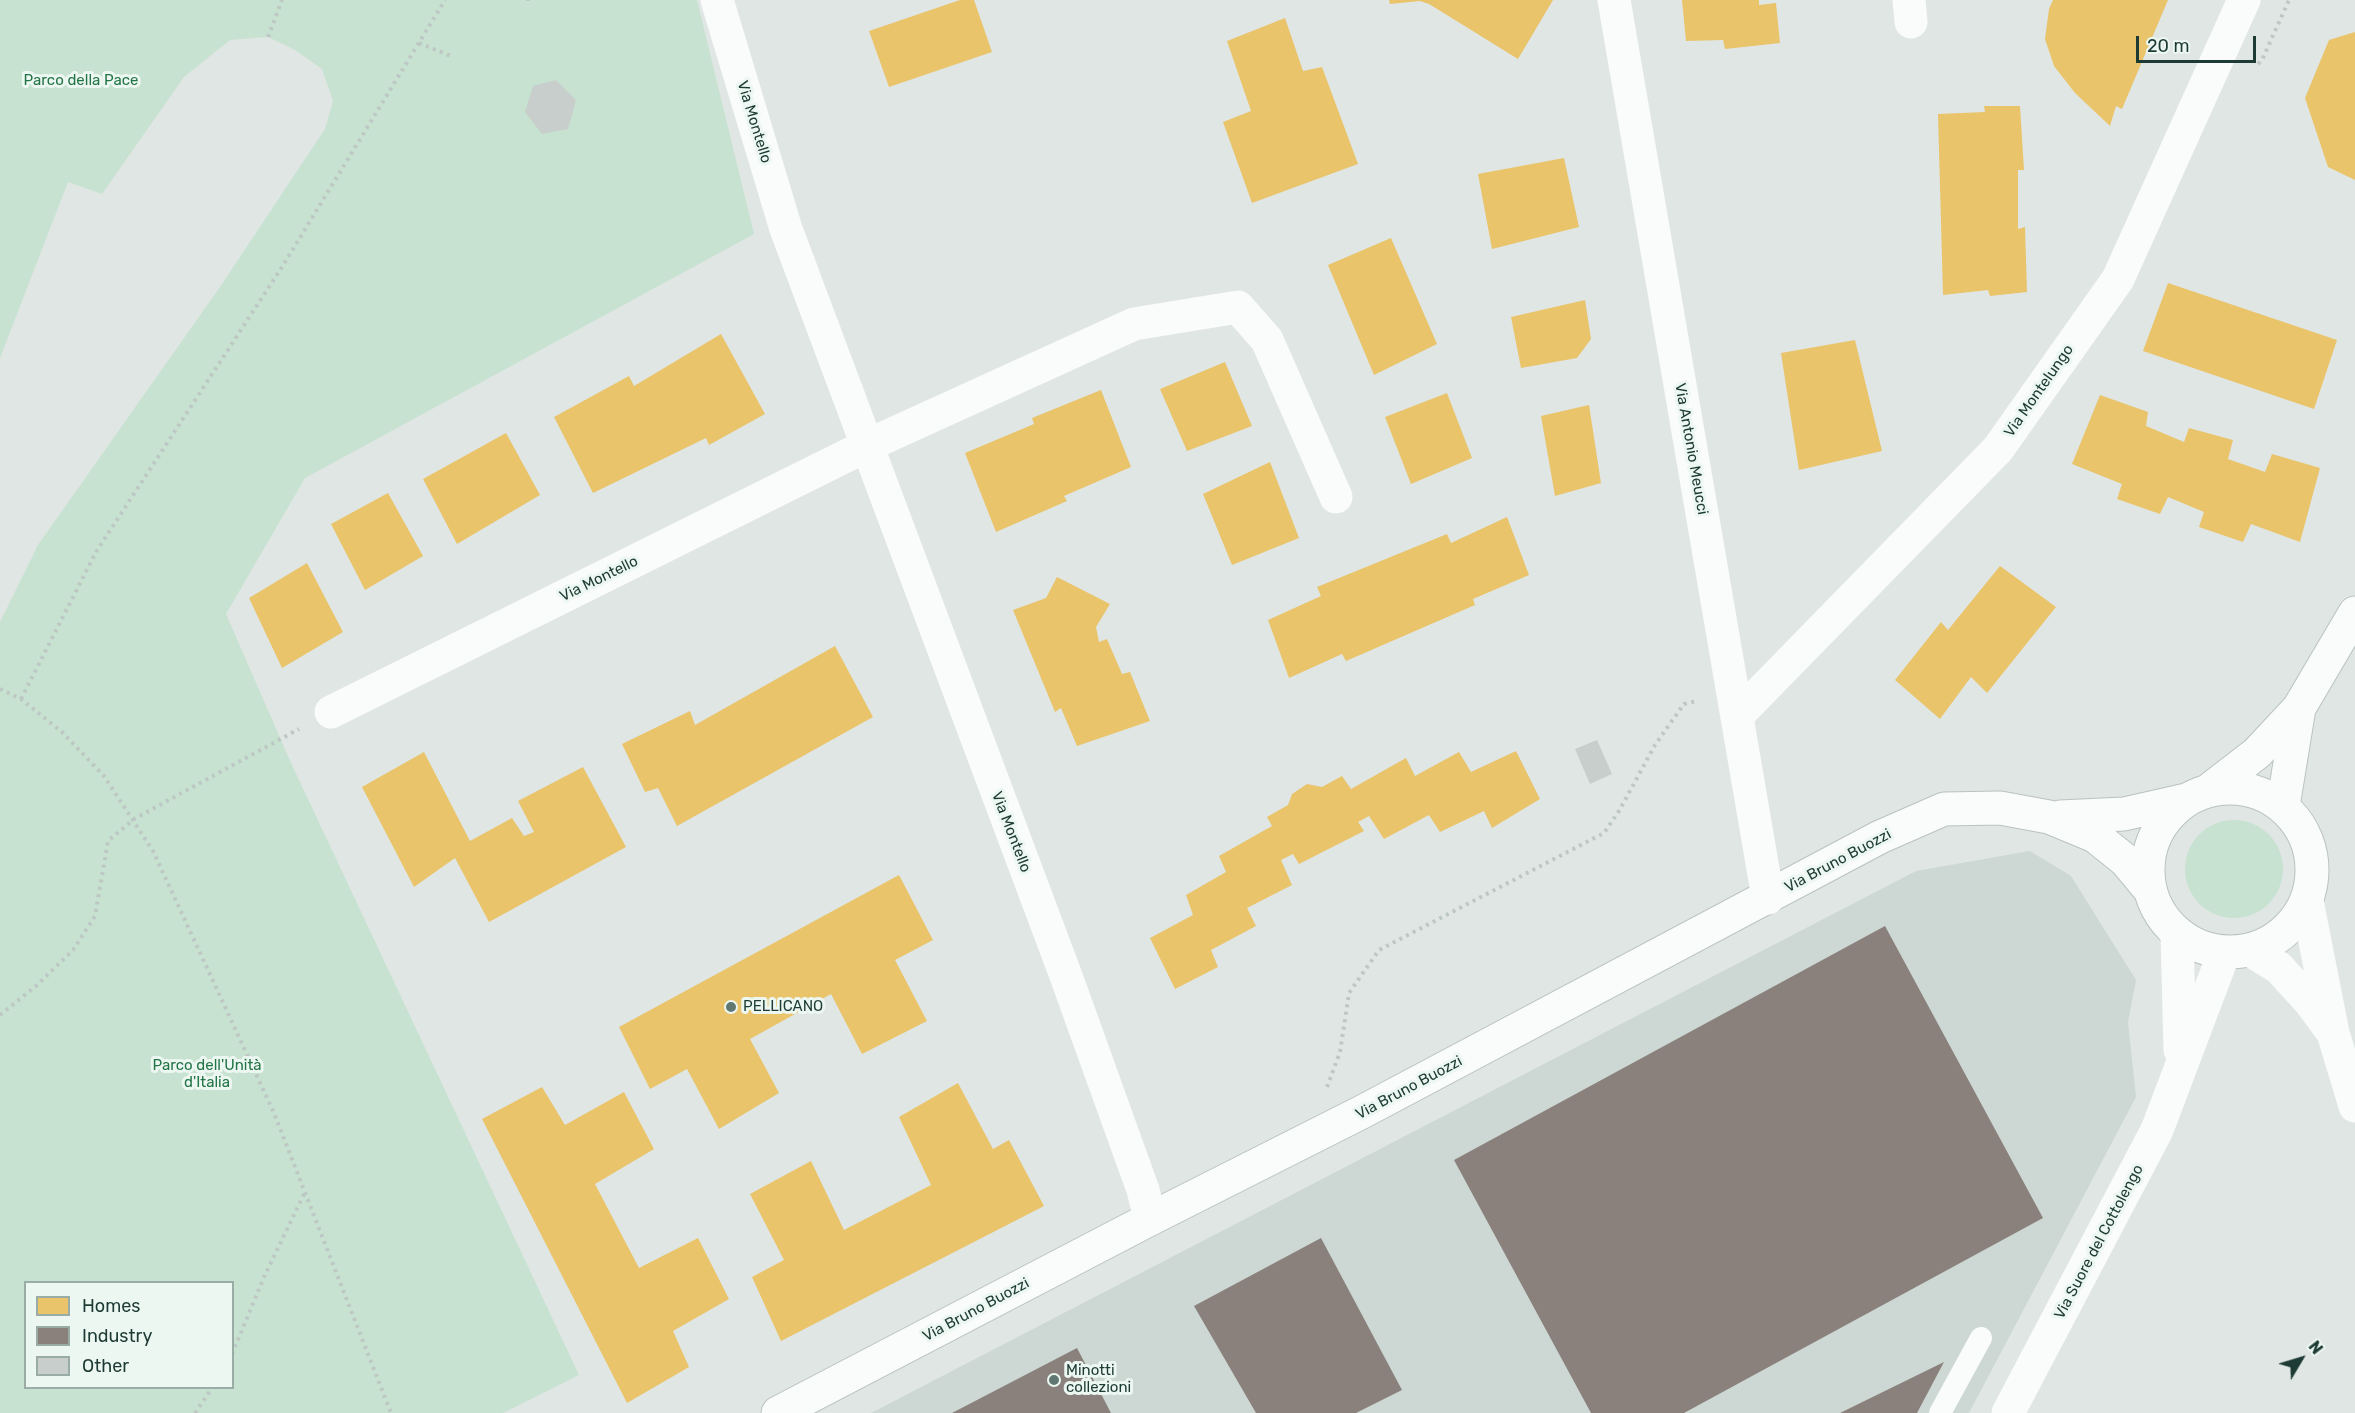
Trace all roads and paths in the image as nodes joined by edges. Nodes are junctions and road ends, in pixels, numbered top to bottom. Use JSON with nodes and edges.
{"nodes":[{"id":1,"x":282,"y":0,"type":"edge"},
{"id":2,"x":445,"y":0,"type":"edge"},
{"id":3,"x":717,"y":0,"type":"edge"},
{"id":4,"x":1614,"y":0,"type":"edge"},
{"id":5,"x":2244,"y":0,"type":"edge"},
{"id":6,"x":268,"y":37,"type":"dead end"},
{"id":7,"x":419,"y":43,"type":"junction"},
{"id":8,"x":451,"y":56,"type":"dead end"},
{"id":9,"x":866,"y":446,"type":"junction"},
{"id":10,"x":1336,"y":497,"type":"dead end"},
{"id":11,"x":2355,"y":613,"type":"edge"},
{"id":12,"x":0,"y":689,"type":"edge"},
{"id":13,"x":21,"y":699,"type":"junction"},
{"id":14,"x":1735,"y":704,"type":"junction"},
{"id":15,"x":2299,"y":708,"type":"junction"},
{"id":16,"x":331,"y":712,"type":"joint"},
{"id":17,"x":2198,"y":795,"type":"junction"},
{"id":18,"x":2283,"y":806,"type":"junction"},
{"id":19,"x":2049,"y":817,"type":"junction"},
{"id":20,"x":134,"y":819,"type":"junction"},
{"id":21,"x":2150,"y":890,"type":"junction"},
{"id":22,"x":1768,"y":898,"type":"junction"},
{"id":23,"x":2307,"y":901,"type":"junction"},
{"id":24,"x":2177,"y":934,"type":"junction"},
{"id":25,"x":2237,"y":951,"type":"junction"},
{"id":26,"x":0,"y":1015,"type":"edge"},
{"id":27,"x":2333,"y":1033,"type":"junction"},
{"id":28,"x":2180,"y":1067,"type":"junction"},
{"id":29,"x":1324,"y":1095,"type":"dead end"},
{"id":30,"x":2355,"y":1106,"type":"edge"},
{"id":31,"x":305,"y":1191,"type":"junction"},
{"id":32,"x":1150,"y":1219,"type":"junction"},
{"id":33,"x":1982,"y":1338,"type":"dead end"},
{"id":34,"x":234,"y":1349,"type":"edge"},
{"id":35,"x":211,"y":1389,"type":"edge"},
{"id":36,"x":195,"y":1413,"type":"edge"},
{"id":37,"x":391,"y":1413,"type":"edge"},
{"id":38,"x":778,"y":1413,"type":"edge"},
{"id":39,"x":1941,"y":1413,"type":"edge"},
{"id":40,"x":2008,"y":1413,"type":"edge"}],
"edges":[{"from":1,"to":6,"type":"path"},
{"from":2,"to":7,"type":"path"},
{"from":3,"to":9,"type":"street","name":"Via Montello"},
{"from":4,"to":14,"type":"street","name":"Via Antonio Meucci"},
{"from":5,"to":14,"type":"street","name":"Via Montelungo"},
{"from":7,"to":8,"type":"path"},
{"from":7,"to":13,"type":"path"},
{"from":9,"to":10,"type":"street"},
{"from":9,"to":16,"type":"street","name":"Via Montello"},
{"from":9,"to":32,"type":"street","name":"Via Montello"},
{"from":11,"to":15,"type":"street"},
{"from":12,"to":13,"type":"path"},
{"from":13,"to":20,"type":"path"},
{"from":14,"to":22,"type":"street","name":"Via Antonio Meucci"},
{"from":14,"to":29,"type":"path"},
{"from":15,"to":17,"type":"street"},
{"from":15,"to":18,"type":"street"},
{"from":16,"to":20,"type":"path"},
{"from":17,"to":18,"type":"street"},
{"from":17,"to":19,"type":"street","name":"Via Bruno Buozzi"},
{"from":17,"to":21,"type":"street"},
{"from":18,"to":23,"type":"street"},
{"from":19,"to":21,"type":"street","name":"Via Bruno Buozzi"},
{"from":19,"to":22,"type":"street","name":"Via Bruno Buozzi"},
{"from":20,"to":26,"type":"path"},
{"from":20,"to":31,"type":"path"},
{"from":21,"to":24,"type":"street"},
{"from":22,"to":32,"type":"street","name":"Via Bruno Buozzi"},
{"from":23,"to":25,"type":"street"},
{"from":23,"to":27,"type":"street"},
{"from":24,"to":25,"type":"street"},
{"from":24,"to":28,"type":"street","name":"Via Suore del Cottolengo"},
{"from":25,"to":27,"type":"street"},
{"from":25,"to":28,"type":"street","name":"Via Suore del Cottolengo"},
{"from":27,"to":30,"type":"street"},
{"from":28,"to":40,"type":"street","name":"Via Suore del Cottolengo"},
{"from":31,"to":34,"type":"path"},
{"from":31,"to":37,"type":"path"},
{"from":32,"to":38,"type":"street","name":"Via Bruno Buozzi"},
{"from":33,"to":39,"type":"lane"},
{"from":35,"to":36,"type":"path"}]}
